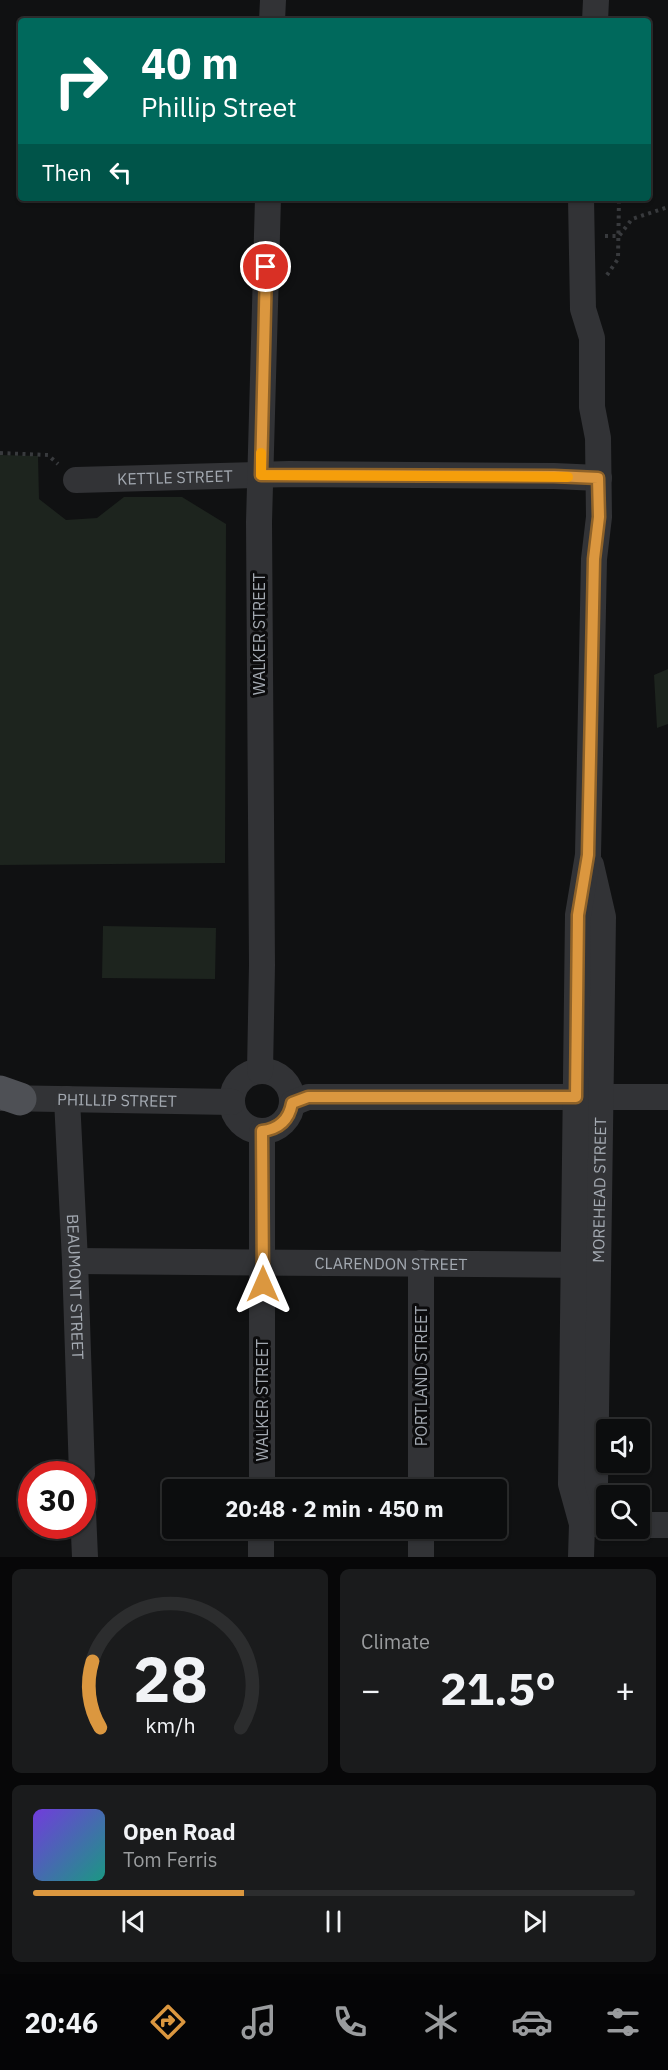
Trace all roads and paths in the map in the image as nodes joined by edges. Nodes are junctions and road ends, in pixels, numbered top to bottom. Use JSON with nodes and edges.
{"nodes":[{"id":1,"x":273,"y":0,"type":"edge"},
{"id":2,"x":596,"y":0,"type":"edge"},
{"id":3,"x":272,"y":18,"type":"edge"},
{"id":4,"x":595,"y":18,"type":"edge"},
{"id":5,"x":268,"y":201,"type":"edge"},
{"id":6,"x":581,"y":201,"type":"edge"},
{"id":7,"x":668,"y":207,"type":"edge"},
{"id":8,"x":582,"y":236,"type":"junction"},
{"id":9,"x":0,"y":453,"type":"edge"},
{"id":10,"x":261,"y":475,"type":"junction"},
{"id":11,"x":598,"y":478,"type":"junction"},
{"id":12,"x":76,"y":480,"type":"joint"},
{"id":13,"x":260,"y":1071,"type":"junction"},
{"id":14,"x":7,"y":1096,"type":"edge"},
{"id":15,"x":668,"y":1097,"type":"edge"},
{"id":16,"x":588,"y":1098,"type":"junction"},
{"id":17,"x":67,"y":1099,"type":"junction"},
{"id":18,"x":232,"y":1102,"type":"junction"},
{"id":19,"x":292,"y":1103,"type":"junction"},
{"id":20,"x":262,"y":1131,"type":"junction"},
{"id":21,"x":75,"y":1261,"type":"junction"},
{"id":22,"x":263,"y":1261,"type":"junction"},
{"id":23,"x":421,"y":1263,"type":"junction"},
{"id":24,"x":586,"y":1265,"type":"junction"},
{"id":25,"x":82,"y":1461,"type":"edge"},
{"id":26,"x":262,"y":1479,"type":"edge"},
{"id":27,"x":421,"y":1479,"type":"edge"},
{"id":28,"x":594,"y":1524,"type":"edge"},
{"id":29,"x":650,"y":1525,"type":"edge"},
{"id":30,"x":668,"y":1525,"type":"edge"},
{"id":31,"x":84,"y":1539,"type":"edge"},
{"id":32,"x":261,"y":1539,"type":"edge"},
{"id":33,"x":421,"y":1539,"type":"edge"},
{"id":34,"x":85,"y":1557,"type":"edge"},
{"id":35,"x":261,"y":1557,"type":"edge"},
{"id":36,"x":422,"y":1557,"type":"edge"},
{"id":37,"x":581,"y":1557,"type":"edge"}],
"edges":[{"from":1,"to":3,"type":"street"},
{"from":2,"to":4,"type":"street"},
{"from":5,"to":10,"type":"street","name":"WALKER STREET"},
{"from":6,"to":8,"type":"street","name":"MOREHEAD STREET"},
{"from":7,"to":8,"type":"path"},
{"from":8,"to":11,"type":"street","name":"MOREHEAD STREET"},
{"from":9,"to":12,"type":"path"},
{"from":10,"to":11,"type":"street","name":"KETTLE STREET"},
{"from":10,"to":12,"type":"street","name":"KETTLE STREET"},
{"from":10,"to":13,"type":"street","name":"WALKER STREET"},
{"from":11,"to":16,"type":"street","name":"MOREHEAD STREET"},
{"from":13,"to":18,"type":"street"},
{"from":13,"to":19,"type":"street"},
{"from":14,"to":17,"type":"street","name":"PHILLIP STREET"},
{"from":15,"to":16,"type":"street"},
{"from":16,"to":19,"type":"street"},
{"from":16,"to":24,"type":"street","name":"MOREHEAD STREET"},
{"from":17,"to":18,"type":"street","name":"PHILLIP STREET"},
{"from":17,"to":21,"type":"street","name":"BEAUMONT STREET"},
{"from":18,"to":20,"type":"street"},
{"from":19,"to":20,"type":"street"},
{"from":20,"to":22,"type":"street","name":"WALKER STREET"},
{"from":21,"to":22,"type":"street","name":"CLARENDON STREET"},
{"from":21,"to":25,"type":"street","name":"BEAUMONT STREET"},
{"from":22,"to":23,"type":"street","name":"CLARENDON STREET"},
{"from":22,"to":26,"type":"street","name":"WALKER STREET"},
{"from":23,"to":24,"type":"street","name":"CLARENDON STREET"},
{"from":23,"to":27,"type":"street","name":"PORTLAND STREET"},
{"from":24,"to":28,"type":"street","name":"MOREHEAD STREET"},
{"from":28,"to":37,"type":"street","name":"MOREHEAD STREET"},
{"from":29,"to":30,"type":"street"},
{"from":31,"to":34,"type":"street"},
{"from":32,"to":35,"type":"street"},
{"from":33,"to":36,"type":"street"}]}
